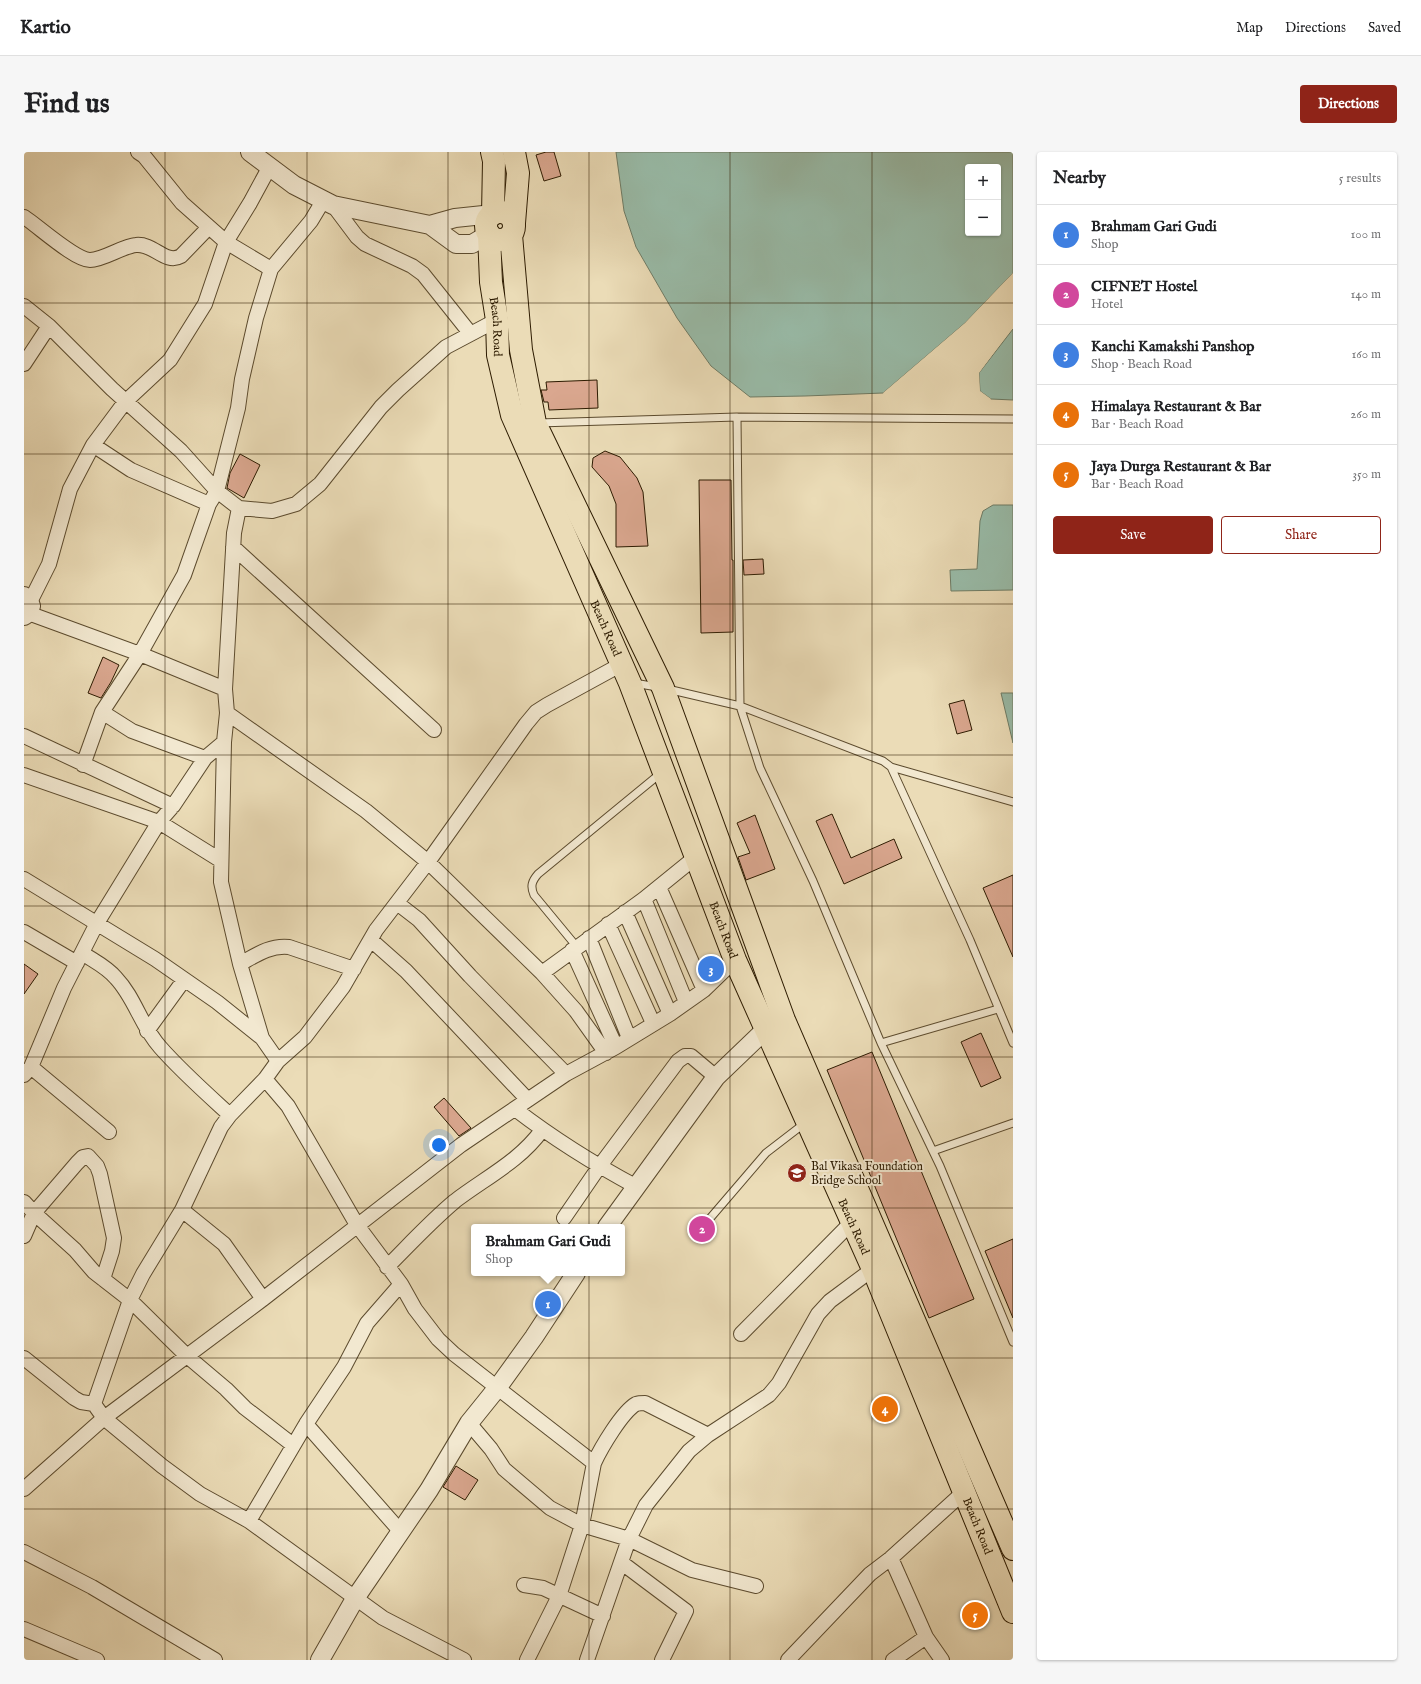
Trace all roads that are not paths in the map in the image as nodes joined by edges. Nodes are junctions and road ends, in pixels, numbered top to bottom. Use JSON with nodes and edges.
{"nodes":[{"id":1,"x":138,"y":152,"type":"edge"},
{"id":2,"x":250,"y":152,"type":"edge"},
{"id":3,"x":492,"y":152,"type":"edge"},
{"id":4,"x":514,"y":152,"type":"edge"},
{"id":5,"x":269,"y":168,"type":"junction"},
{"id":6,"x":328,"y":203,"type":"junction"},
{"id":7,"x":24,"y":217,"type":"edge"},
{"id":8,"x":430,"y":224,"type":"junction"},
{"id":9,"x":491,"y":224,"type":"junction"},
{"id":10,"x":209,"y":227,"type":"junction"},
{"id":11,"x":513,"y":229,"type":"junction"},
{"id":12,"x":226,"y":242,"type":"junction"},
{"id":13,"x":271,"y":269,"type":"junction"},
{"id":14,"x":27,"y":311,"type":"edge"},
{"id":15,"x":497,"y":320,"type":"junction"},
{"id":16,"x":49,"y":326,"type":"junction"},
{"id":17,"x":470,"y":333,"type":"junction"},
{"id":18,"x":24,"y":364,"type":"edge"},
{"id":19,"x":126,"y":402,"type":"junction"},
{"id":20,"x":737,"y":416,"type":"junction"},
{"id":21,"x":1013,"y":419,"type":"edge"},
{"id":22,"x":536,"y":423,"type":"junction"},
{"id":23,"x":93,"y":445,"type":"junction"},
{"id":24,"x":217,"y":491,"type":"junction"},
{"id":25,"x":209,"y":504,"type":"junction"},
{"id":26,"x":239,"y":508,"type":"junction"},
{"id":27,"x":233,"y":547,"type":"junction"},
{"id":28,"x":27,"y":607,"type":"edge"},
{"id":29,"x":140,"y":654,"type":"junction"},
{"id":30,"x":626,"y":673,"type":"junction"},
{"id":31,"x":663,"y":688,"type":"junction"},
{"id":32,"x":225,"y":689,"type":"junction"},
{"id":33,"x":740,"y":706,"type":"junction"},
{"id":34,"x":102,"y":712,"type":"junction"},
{"id":35,"x":227,"y":713,"type":"junction"},
{"id":36,"x":434,"y":730,"type":"dead end"},
{"id":37,"x":24,"y":736,"type":"edge"},
{"id":38,"x":224,"y":742,"type":"junction"},
{"id":39,"x":204,"y":758,"type":"junction"},
{"id":40,"x":83,"y":765,"type":"junction"},
{"id":41,"x":891,"y":767,"type":"junction"},
{"id":42,"x":664,"y":771,"type":"junction"},
{"id":43,"x":24,"y":775,"type":"edge"},
{"id":44,"x":1013,"y":802,"type":"edge"},
{"id":45,"x":173,"y":806,"type":"junction"},
{"id":46,"x":159,"y":822,"type":"junction"},
{"id":47,"x":696,"y":856,"type":"junction"},
{"id":48,"x":220,"y":860,"type":"junction"},
{"id":49,"x":428,"y":862,"type":"junction"},
{"id":50,"x":24,"y":879,"type":"edge"},
{"id":51,"x":659,"y":887,"type":"junction"},
{"id":52,"x":644,"y":899,"type":"junction"},
{"id":53,"x":397,"y":903,"type":"junction"},
{"id":54,"x":625,"y":912,"type":"junction"},
{"id":55,"x":97,"y":924,"type":"junction"},
{"id":56,"x":608,"y":924,"type":"junction"},
{"id":57,"x":24,"y":932,"type":"edge"},
{"id":58,"x":588,"y":938,"type":"junction"},
{"id":59,"x":371,"y":940,"type":"junction"},
{"id":60,"x":574,"y":948,"type":"junction"},
{"id":61,"x":79,"y":958,"type":"junction"},
{"id":62,"x":735,"y":960,"type":"junction"},
{"id":63,"x":240,"y":964,"type":"junction"},
{"id":64,"x":354,"y":969,"type":"junction"},
{"id":65,"x":542,"y":973,"type":"junction"},
{"id":66,"x":184,"y":980,"type":"junction"},
{"id":67,"x":704,"y":990,"type":"junction"},
{"id":68,"x":686,"y":1002,"type":"junction"},
{"id":69,"x":998,"y":1008,"type":"junction"},
{"id":70,"x":670,"y":1014,"type":"junction"},
{"id":71,"x":784,"y":1020,"type":"junction"},
{"id":72,"x":653,"y":1023,"type":"junction"},
{"id":73,"x":765,"y":1030,"type":"junction"},
{"id":74,"x":147,"y":1031,"type":"junction"},
{"id":75,"x":262,"y":1038,"type":"junction"},
{"id":76,"x":629,"y":1038,"type":"junction"},
{"id":77,"x":880,"y":1043,"type":"junction"},
{"id":78,"x":1013,"y":1043,"type":"edge"},
{"id":79,"x":611,"y":1050,"type":"junction"},
{"id":80,"x":278,"y":1061,"type":"junction"},
{"id":81,"x":28,"y":1071,"type":"edge"},
{"id":82,"x":566,"y":1074,"type":"junction"},
{"id":83,"x":716,"y":1077,"type":"junction"},
{"id":84,"x":265,"y":1079,"type":"junction"},
{"id":85,"x":527,"y":1099,"type":"junction"},
{"id":86,"x":515,"y":1109,"type":"junction"},
{"id":87,"x":230,"y":1115,"type":"junction"},
{"id":88,"x":807,"y":1122,"type":"junction"},
{"id":89,"x":1013,"y":1123,"type":"edge"},
{"id":90,"x":542,"y":1130,"type":"junction"},
{"id":91,"x":109,"y":1132,"type":"dead end"},
{"id":92,"x":933,"y":1151,"type":"junction"},
{"id":93,"x":599,"y":1166,"type":"junction"},
{"id":94,"x":637,"y":1187,"type":"junction"},
{"id":95,"x":24,"y":1202,"type":"edge"},
{"id":96,"x":182,"y":1210,"type":"junction"},
{"id":97,"x":34,"y":1213,"type":"junction"},
{"id":98,"x":564,"y":1218,"type":"dead end"},
{"id":99,"x":852,"y":1222,"type":"junction"},
{"id":100,"x":706,"y":1223,"type":"dead end"},
{"id":101,"x":609,"y":1224,"type":"edge"},
{"id":102,"x":357,"y":1225,"type":"junction"},
{"id":103,"x":24,"y":1236,"type":"edge"},
{"id":104,"x":387,"y":1267,"type":"junction"},
{"id":105,"x":873,"y":1269,"type":"junction"},
{"id":106,"x":574,"y":1276,"type":"edge"},
{"id":107,"x":103,"y":1279,"type":"junction"},
{"id":108,"x":401,"y":1284,"type":"junction"},
{"id":109,"x":263,"y":1299,"type":"junction"},
{"id":110,"x":130,"y":1300,"type":"junction"},
{"id":111,"x":741,"y":1334,"type":"dead end"},
{"id":112,"x":1013,"y":1342,"type":"edge"},
{"id":113,"x":187,"y":1356,"type":"junction"},
{"id":114,"x":24,"y":1358,"type":"edge"},
{"id":115,"x":498,"y":1387,"type":"junction"},
{"id":116,"x":94,"y":1404,"type":"junction"},
{"id":117,"x":104,"y":1418,"type":"junction"},
{"id":118,"x":306,"y":1424,"type":"junction"},
{"id":119,"x":470,"y":1424,"type":"junction"},
{"id":120,"x":708,"y":1434,"type":"junction"},
{"id":121,"x":966,"y":1440,"type":"junction"},
{"id":122,"x":293,"y":1445,"type":"junction"},
{"id":123,"x":946,"y":1449,"type":"junction"},
{"id":124,"x":594,"y":1463,"type":"junction"},
{"id":125,"x":24,"y":1489,"type":"edge"},
{"id":126,"x":965,"y":1491,"type":"junction"},
{"id":127,"x":249,"y":1521,"type":"junction"},
{"id":128,"x":582,"y":1525,"type":"junction"},
{"id":129,"x":401,"y":1532,"type":"junction"},
{"id":130,"x":629,"y":1539,"type":"junction"},
{"id":131,"x":1013,"y":1549,"type":"edge"},
{"id":132,"x":24,"y":1552,"type":"edge"},
{"id":133,"x":891,"y":1558,"type":"junction"},
{"id":134,"x":622,"y":1563,"type":"junction"},
{"id":135,"x":524,"y":1585,"type":"dead end"},
{"id":136,"x":756,"y":1586,"type":"dead end"},
{"id":137,"x":559,"y":1596,"type":"junction"},
{"id":138,"x":356,"y":1597,"type":"junction"},
{"id":139,"x":1013,"y":1612,"type":"edge"},
{"id":140,"x":603,"y":1616,"type":"junction"},
{"id":141,"x":24,"y":1629,"type":"edge"},
{"id":142,"x":926,"y":1637,"type":"junction"},
{"id":143,"x":197,"y":1656,"type":"edge"},
{"id":144,"x":447,"y":1656,"type":"edge"},
{"id":145,"x":97,"y":1660,"type":"edge"},
{"id":146,"x":215,"y":1660,"type":"edge"},
{"id":147,"x":320,"y":1660,"type":"edge"},
{"id":148,"x":464,"y":1660,"type":"edge"},
{"id":149,"x":527,"y":1660,"type":"edge"},
{"id":150,"x":587,"y":1660,"type":"edge"},
{"id":151,"x":662,"y":1660,"type":"edge"},
{"id":152,"x":788,"y":1660,"type":"edge"},
{"id":153,"x":893,"y":1660,"type":"edge"},
{"id":154,"x":942,"y":1660,"type":"edge"}],
"edges":[{"from":1,"to":10,"type":"street"},
{"from":2,"to":5,"type":"street"},
{"from":3,"to":9,"type":"main road","name":"Beach Road"},
{"from":4,"to":11,"type":"main road","name":"Beach Road"},
{"from":5,"to":6,"type":"street"},
{"from":5,"to":12,"type":"street"},
{"from":6,"to":8,"type":"street"},
{"from":6,"to":13,"type":"street"},
{"from":6,"to":17,"type":"street"},
{"from":7,"to":10,"type":"street"},
{"from":8,"to":9,"type":"street"},
{"from":8,"to":9,"type":"street"},
{"from":9,"to":11,"type":"main road"},
{"from":9,"to":15,"type":"main road","name":"Beach Road"},
{"from":10,"to":12,"type":"street"},
{"from":11,"to":22,"type":"main road","name":"Beach Road"},
{"from":12,"to":13,"type":"street"},
{"from":12,"to":19,"type":"street"},
{"from":13,"to":24,"type":"street"},
{"from":14,"to":16,"type":"street"},
{"from":15,"to":17,"type":"street"},
{"from":15,"to":30,"type":"main road","name":"Beach Road"},
{"from":16,"to":18,"type":"street"},
{"from":16,"to":19,"type":"street"},
{"from":17,"to":26,"type":"street"},
{"from":19,"to":23,"type":"street"},
{"from":19,"to":24,"type":"street"},
{"from":20,"to":21,"type":"lane"},
{"from":20,"to":22,"type":"lane"},
{"from":20,"to":33,"type":"lane"},
{"from":22,"to":31,"type":"main road","name":"Beach Road"},
{"from":23,"to":25,"type":"street"},
{"from":23,"to":28,"type":"street"},
{"from":24,"to":25,"type":"street"},
{"from":24,"to":26,"type":"street"},
{"from":25,"to":29,"type":"street"},
{"from":26,"to":27,"type":"street"},
{"from":27,"to":32,"type":"street"},
{"from":27,"to":36,"type":"street"},
{"from":28,"to":29,"type":"street"},
{"from":29,"to":32,"type":"street"},
{"from":29,"to":34,"type":"street"},
{"from":30,"to":31,"type":"lane"},
{"from":30,"to":42,"type":"main road","name":"Beach Road"},
{"from":30,"to":49,"type":"street"},
{"from":31,"to":33,"type":"lane"},
{"from":31,"to":71,"type":"main road","name":"Beach Road"},
{"from":32,"to":35,"type":"street"},
{"from":33,"to":41,"type":"lane"},
{"from":33,"to":77,"type":"lane"},
{"from":34,"to":39,"type":"street"},
{"from":34,"to":40,"type":"street"},
{"from":35,"to":38,"type":"street"},
{"from":35,"to":49,"type":"street"},
{"from":37,"to":40,"type":"street"},
{"from":38,"to":39,"type":"street"},
{"from":38,"to":48,"type":"street"},
{"from":39,"to":45,"type":"street"},
{"from":40,"to":45,"type":"street"},
{"from":41,"to":44,"type":"lane"},
{"from":41,"to":69,"type":"lane"},
{"from":42,"to":47,"type":"main road","name":"Beach Road"},
{"from":42,"to":60,"type":"lane"},
{"from":43,"to":46,"type":"street"},
{"from":45,"to":46,"type":"street"},
{"from":46,"to":48,"type":"street"},
{"from":46,"to":55,"type":"street"},
{"from":47,"to":51,"type":"street"},
{"from":47,"to":62,"type":"main road","name":"Beach Road"},
{"from":48,"to":63,"type":"street"},
{"from":49,"to":53,"type":"street"},
{"from":49,"to":65,"type":"street"},
{"from":50,"to":55,"type":"street"},
{"from":51,"to":52,"type":"street"},
{"from":51,"to":67,"type":"street"},
{"from":52,"to":54,"type":"street"},
{"from":52,"to":68,"type":"street"},
{"from":53,"to":59,"type":"street"},
{"from":53,"to":82,"type":"street"},
{"from":54,"to":56,"type":"street"},
{"from":54,"to":70,"type":"street"},
{"from":55,"to":61,"type":"street"},
{"from":55,"to":66,"type":"street"},
{"from":56,"to":58,"type":"street"},
{"from":56,"to":72,"type":"street"},
{"from":57,"to":61,"type":"street"},
{"from":58,"to":60,"type":"street"},
{"from":58,"to":76,"type":"street"},
{"from":59,"to":64,"type":"street"},
{"from":59,"to":85,"type":"street"},
{"from":60,"to":65,"type":"street"},
{"from":60,"to":79,"type":"street"},
{"from":61,"to":74,"type":"street"},
{"from":61,"to":81,"type":"street"},
{"from":62,"to":67,"type":"street"},
{"from":62,"to":73,"type":"main road","name":"Beach Road"},
{"from":63,"to":64,"type":"street"},
{"from":63,"to":75,"type":"street"},
{"from":64,"to":80,"type":"street"},
{"from":65,"to":79,"type":"street"},
{"from":66,"to":74,"type":"street"},
{"from":66,"to":75,"type":"street"},
{"from":67,"to":68,"type":"street"},
{"from":68,"to":70,"type":"street"},
{"from":69,"to":77,"type":"lane"},
{"from":69,"to":78,"type":"lane"},
{"from":70,"to":72,"type":"street"},
{"from":71,"to":73,"type":"street"},
{"from":71,"to":121,"type":"main road","name":"Beach Road"},
{"from":72,"to":76,"type":"street"},
{"from":73,"to":83,"type":"street"},
{"from":73,"to":88,"type":"main road","name":"Beach Road"},
{"from":74,"to":87,"type":"street"},
{"from":75,"to":80,"type":"street"},
{"from":76,"to":79,"type":"street"},
{"from":77,"to":92,"type":"lane"},
{"from":79,"to":82,"type":"street"},
{"from":80,"to":84,"type":"street"},
{"from":81,"to":91,"type":"street"},
{"from":82,"to":85,"type":"street"},
{"from":83,"to":93,"type":"street"},
{"from":83,"to":94,"type":"street"},
{"from":84,"to":87,"type":"street"},
{"from":84,"to":102,"type":"street"},
{"from":85,"to":86,"type":"street"},
{"from":86,"to":90,"type":"street"},
{"from":86,"to":102,"type":"street"},
{"from":87,"to":96,"type":"street"},
{"from":88,"to":99,"type":"main road","name":"Beach Road"},
{"from":88,"to":100,"type":"lane"},
{"from":89,"to":92,"type":"lane"},
{"from":90,"to":93,"type":"street"},
{"from":90,"to":104,"type":"street"},
{"from":92,"to":112,"type":"lane"},
{"from":93,"to":94,"type":"street"},
{"from":93,"to":98,"type":"street"},
{"from":94,"to":101,"type":"street"},
{"from":95,"to":97,"type":"street"},
{"from":96,"to":109,"type":"street"},
{"from":96,"to":110,"type":"street"},
{"from":97,"to":103,"type":"street"},
{"from":97,"to":107,"type":"street"},
{"from":97,"to":107,"type":"street"},
{"from":99,"to":105,"type":"main road","name":"Beach Road"},
{"from":99,"to":111,"type":"street"},
{"from":102,"to":104,"type":"street"},
{"from":102,"to":109,"type":"street"},
{"from":104,"to":108,"type":"street"},
{"from":105,"to":120,"type":"street"},
{"from":105,"to":123,"type":"main road","name":"Beach Road"},
{"from":106,"to":115,"type":"street"},
{"from":107,"to":110,"type":"street"},
{"from":108,"to":115,"type":"street"},
{"from":108,"to":118,"type":"street"},
{"from":109,"to":113,"type":"street"},
{"from":110,"to":113,"type":"street"},
{"from":110,"to":116,"type":"street"},
{"from":113,"to":117,"type":"street"},
{"from":113,"to":122,"type":"street"},
{"from":114,"to":116,"type":"street"},
{"from":115,"to":119,"type":"street"},
{"from":115,"to":124,"type":"street"},
{"from":116,"to":117,"type":"street"},
{"from":117,"to":125,"type":"street"},
{"from":117,"to":127,"type":"street"},
{"from":118,"to":122,"type":"street"},
{"from":118,"to":129,"type":"street"},
{"from":119,"to":128,"type":"street"},
{"from":119,"to":129,"type":"street"},
{"from":120,"to":124,"type":"street"},
{"from":120,"to":130,"type":"street"},
{"from":121,"to":123,"type":"main road"},
{"from":121,"to":131,"type":"main road","name":"Beach Road"},
{"from":122,"to":127,"type":"street"},
{"from":123,"to":126,"type":"main road","name":"Beach Road"},
{"from":124,"to":128,"type":"street"},
{"from":126,"to":133,"type":"street"},
{"from":126,"to":139,"type":"main road","name":"Beach Road"},
{"from":127,"to":138,"type":"street"},
{"from":128,"to":130,"type":"street"},
{"from":128,"to":137,"type":"street"},
{"from":129,"to":138,"type":"street"},
{"from":130,"to":134,"type":"street"},
{"from":130,"to":136,"type":"street"},
{"from":132,"to":143,"type":"street"},
{"from":133,"to":142,"type":"street"},
{"from":133,"to":152,"type":"street"},
{"from":134,"to":140,"type":"street"},
{"from":134,"to":151,"type":"street"},
{"from":135,"to":137,"type":"street"},
{"from":137,"to":140,"type":"street"},
{"from":137,"to":149,"type":"street"},
{"from":138,"to":144,"type":"street"},
{"from":138,"to":147,"type":"street"},
{"from":140,"to":150,"type":"street"},
{"from":141,"to":145,"type":"street"},
{"from":142,"to":153,"type":"street"},
{"from":142,"to":154,"type":"street"},
{"from":143,"to":146,"type":"street"},
{"from":144,"to":148,"type":"street"}]}
